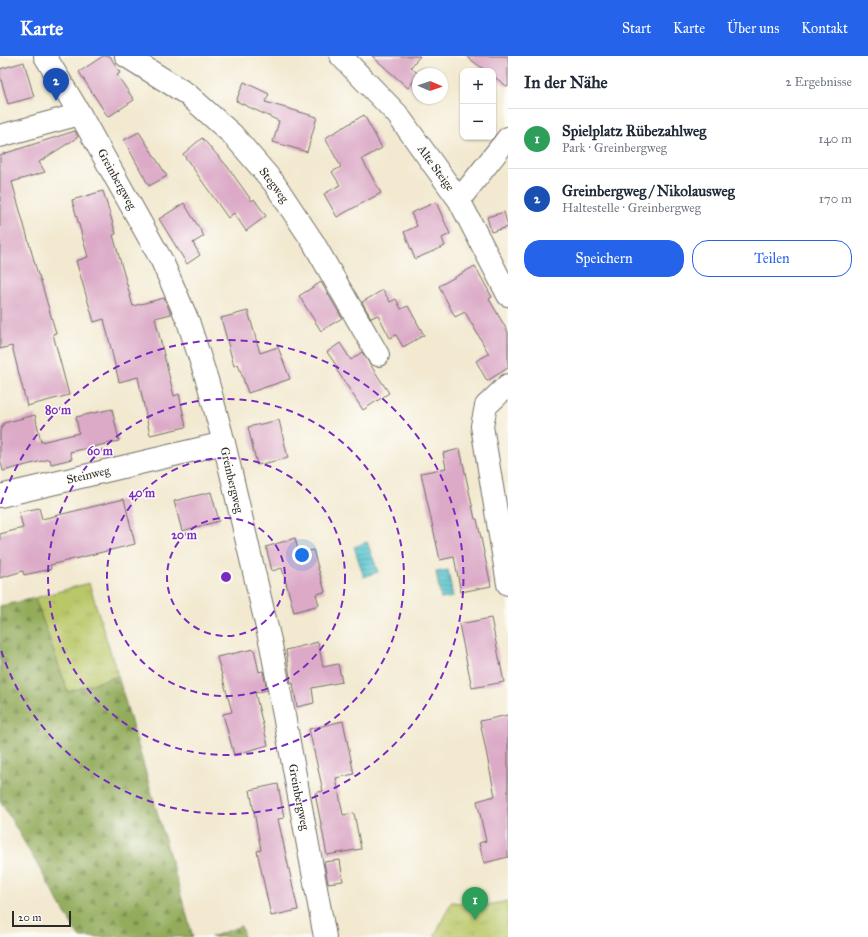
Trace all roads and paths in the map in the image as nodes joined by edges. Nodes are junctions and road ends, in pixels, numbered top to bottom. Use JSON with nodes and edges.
{"nodes":[{"id":1,"x":45,"y":56,"type":"edge"},
{"id":2,"x":126,"y":56,"type":"edge"},
{"id":3,"x":341,"y":56,"type":"edge"},
{"id":4,"x":80,"y":114,"type":"junction"},
{"id":5,"x":0,"y":136,"type":"edge"},
{"id":6,"x":508,"y":138,"type":"edge"},
{"id":7,"x":459,"y":200,"type":"junction"},
{"id":8,"x":508,"y":295,"type":"edge"},
{"id":9,"x":378,"y":355,"type":"dead end"},
{"id":10,"x":508,"y":385,"type":"edge"},
{"id":11,"x":224,"y":443,"type":"junction"},
{"id":12,"x":0,"y":496,"type":"edge"},
{"id":13,"x":508,"y":584,"type":"edge"},
{"id":14,"x":325,"y":937,"type":"edge"}],
"edges":[{"from":1,"to":4,"type":"street","name":"Greinbergweg"},
{"from":2,"to":9,"type":"street","name":"Stegweg"},
{"from":3,"to":7,"type":"street","name":"Alte Steige"},
{"from":4,"to":5,"type":"street"},
{"from":4,"to":11,"type":"street","name":"Greinbergweg"},
{"from":6,"to":7,"type":"street"},
{"from":7,"to":8,"type":"street","name":"Alte Steige"},
{"from":10,"to":13,"type":"street"},
{"from":11,"to":12,"type":"street","name":"Steinweg"},
{"from":11,"to":14,"type":"street","name":"Greinbergweg"}]}
